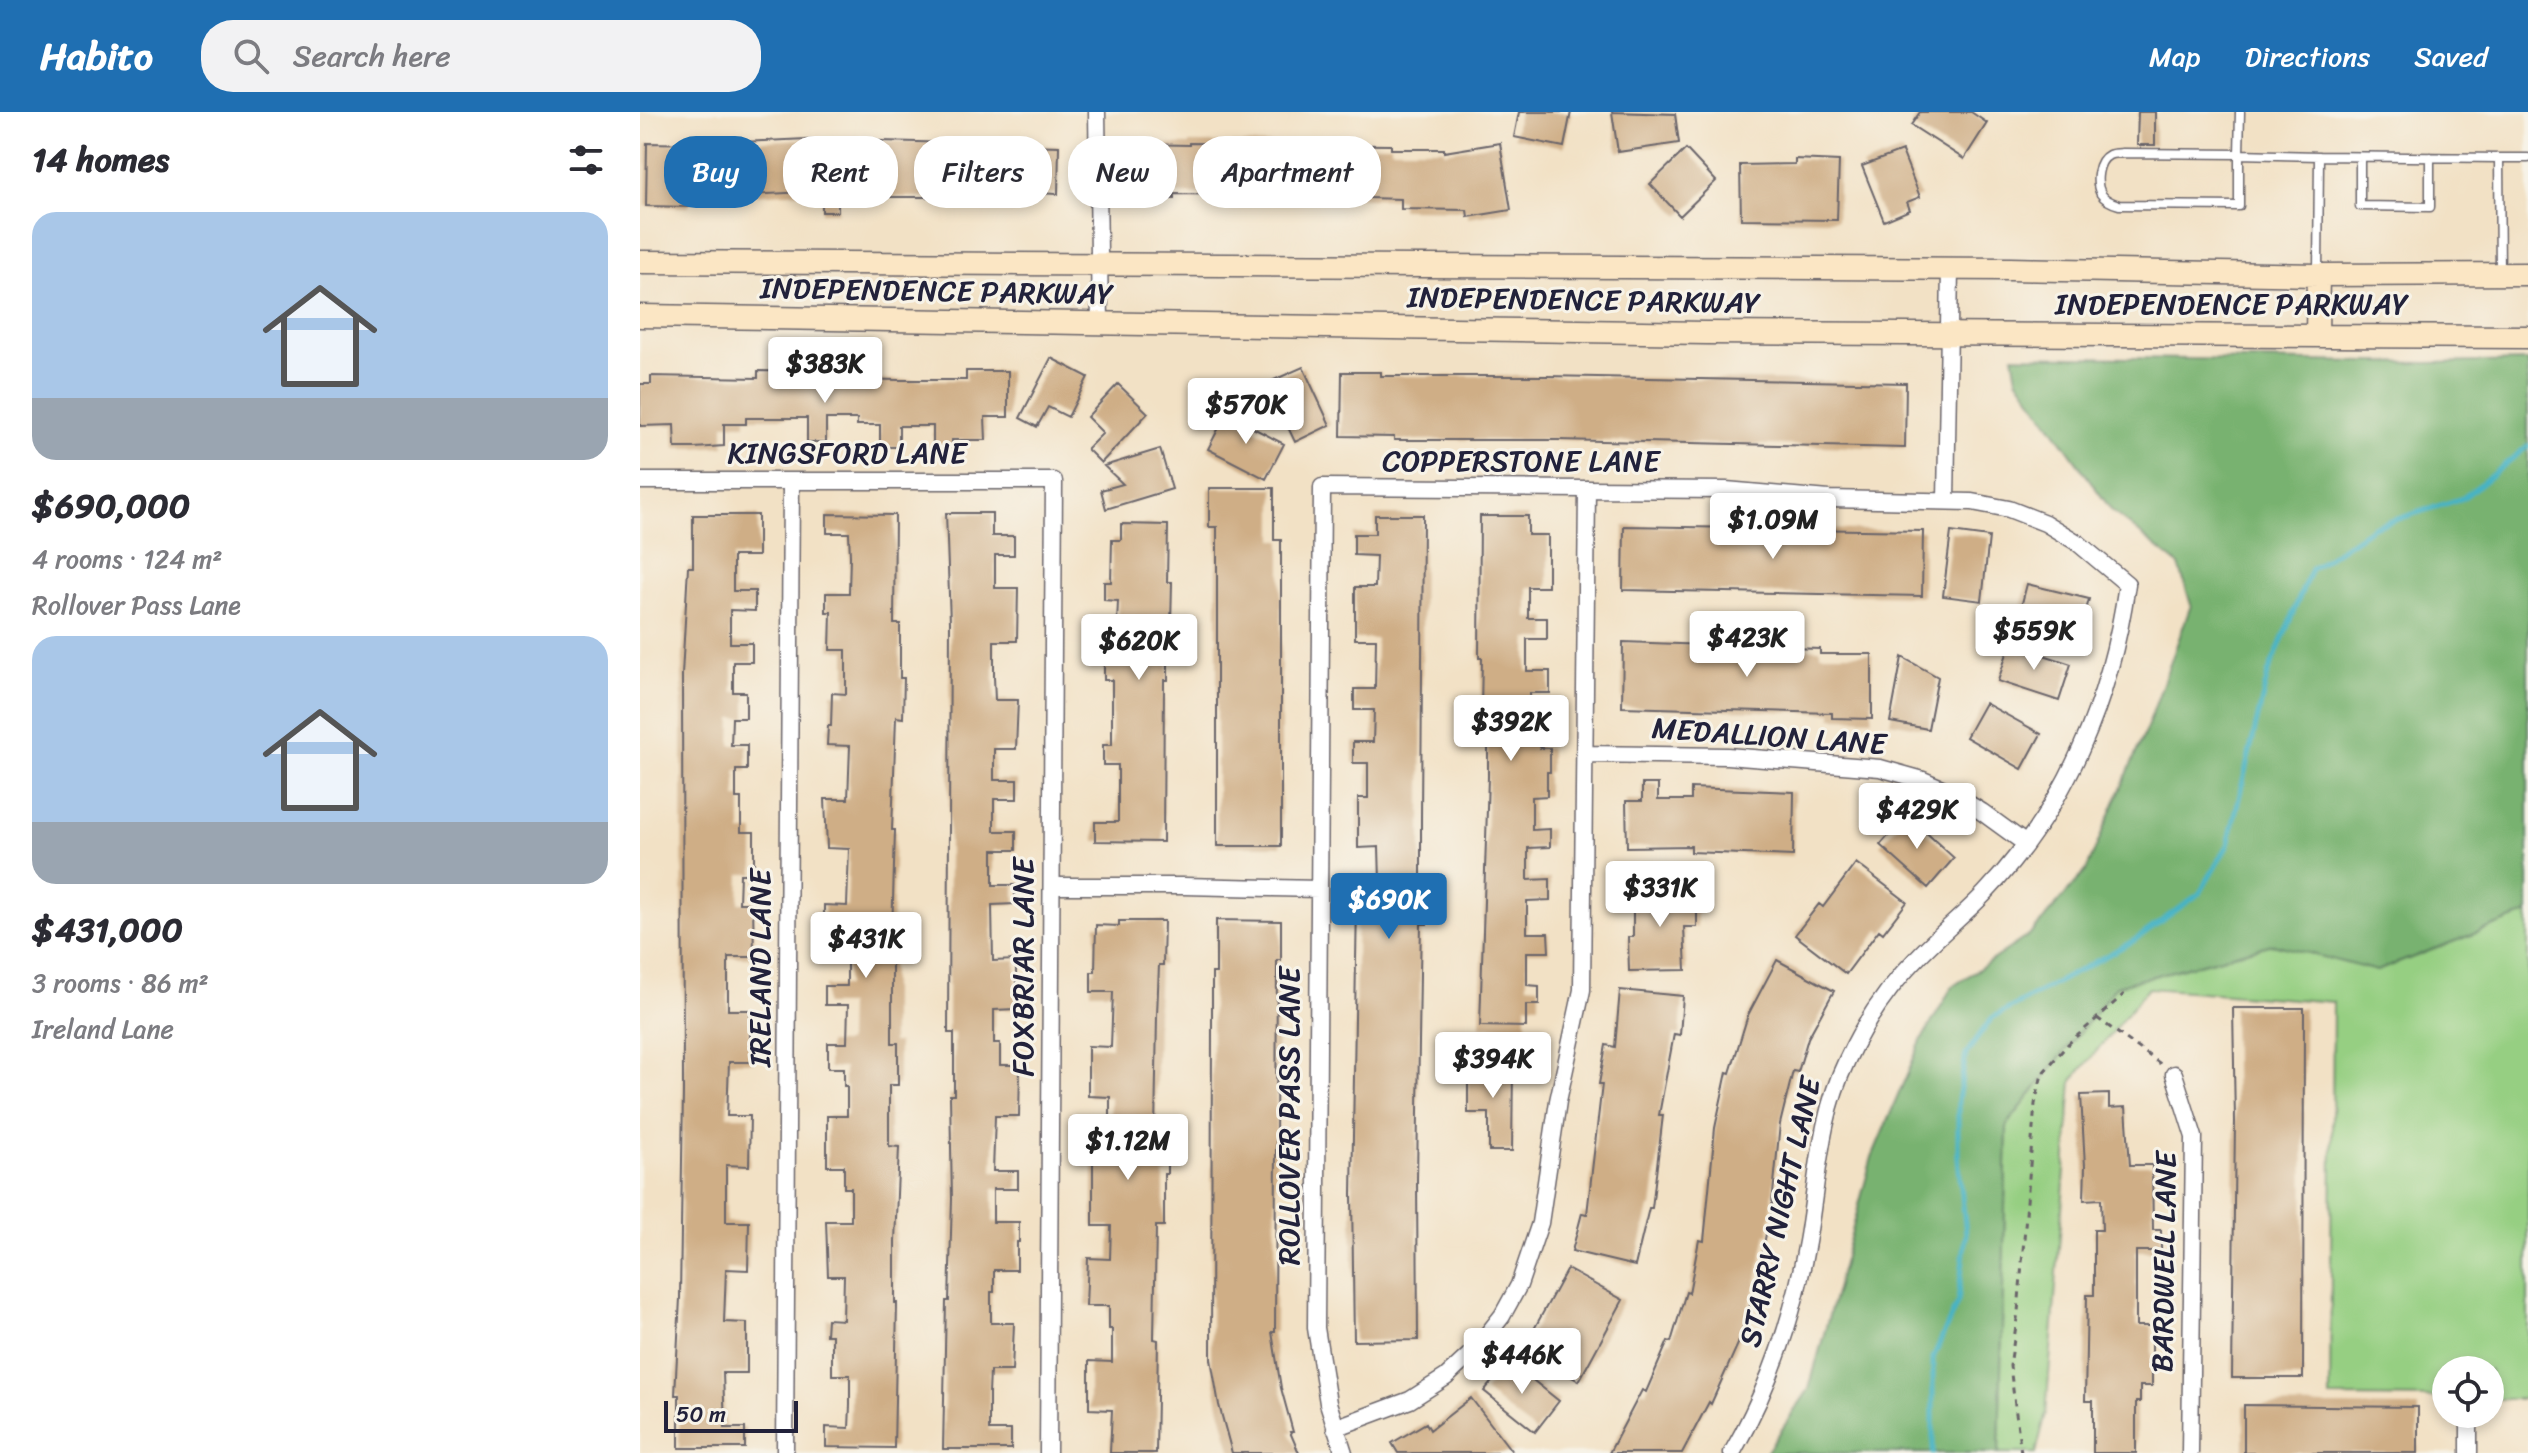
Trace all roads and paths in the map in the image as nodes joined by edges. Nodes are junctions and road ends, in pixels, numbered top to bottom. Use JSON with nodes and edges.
{"nodes":[{"id":1,"x":1097,"y":112,"type":"edge"},
{"id":2,"x":2240,"y":112,"type":"edge"},
{"id":3,"x":2239,"y":154,"type":"junction"},
{"id":4,"x":2319,"y":156,"type":"junction"},
{"id":5,"x":2360,"y":157,"type":"junction"},
{"id":6,"x":2430,"y":157,"type":"junction"},
{"id":7,"x":2499,"y":158,"type":"junction"},
{"id":8,"x":2528,"y":158,"type":"edge"},
{"id":9,"x":640,"y":262,"type":"edge"},
{"id":10,"x":1097,"y":266,"type":"junction"},
{"id":11,"x":1950,"y":269,"type":"junction"},
{"id":12,"x":2500,"y":274,"type":"junction"},
{"id":13,"x":2528,"y":274,"type":"edge"},
{"id":14,"x":2318,"y":275,"type":"junction"},
{"id":15,"x":640,"y":316,"type":"edge"},
{"id":16,"x":1100,"y":325,"type":"junction"},
{"id":17,"x":1949,"y":332,"type":"junction"},
{"id":18,"x":2317,"y":335,"type":"junction"},
{"id":19,"x":2528,"y":337,"type":"edge"},
{"id":20,"x":640,"y":481,"type":"edge"},
{"id":21,"x":1054,"y":481,"type":"joint"},
{"id":22,"x":791,"y":482,"type":"junction"},
{"id":23,"x":1322,"y":487,"type":"joint"},
{"id":24,"x":1587,"y":489,"type":"junction"},
{"id":25,"x":1946,"y":500,"type":"junction"},
{"id":26,"x":2127,"y":584,"type":"joint"},
{"id":27,"x":1585,"y":754,"type":"junction"},
{"id":28,"x":2026,"y":844,"type":"junction"},
{"id":29,"x":1052,"y":886,"type":"junction"},
{"id":30,"x":1319,"y":889,"type":"junction"},
{"id":31,"x":2124,"y":994,"type":"dead end"},
{"id":32,"x":2097,"y":1018,"type":"junction"},
{"id":33,"x":2174,"y":1074,"type":"joint"},
{"id":34,"x":1335,"y":1428,"type":"junction"},
{"id":35,"x":2469,"y":1428,"type":"edge"},
{"id":36,"x":785,"y":1453,"type":"edge"},
{"id":37,"x":1048,"y":1453,"type":"edge"},
{"id":38,"x":1344,"y":1453,"type":"edge"},
{"id":39,"x":1732,"y":1453,"type":"edge"},
{"id":40,"x":2021,"y":1453,"type":"edge"},
{"id":41,"x":2190,"y":1453,"type":"edge"},
{"id":42,"x":2469,"y":1453,"type":"edge"}],
"edges":[{"from":1,"to":10,"type":"street"},
{"from":2,"to":3,"type":"lane"},
{"from":3,"to":3,"type":"lane"},
{"from":3,"to":4,"type":"lane"},
{"from":4,"to":5,"type":"lane"},
{"from":4,"to":14,"type":"lane"},
{"from":5,"to":6,"type":"lane"},
{"from":5,"to":6,"type":"lane"},
{"from":6,"to":7,"type":"lane"},
{"from":7,"to":8,"type":"lane"},
{"from":7,"to":12,"type":"lane"},
{"from":9,"to":10,"type":"main road","name":"INDEPENDENCE PARKWAY"},
{"from":10,"to":11,"type":"main road","name":"INDEPENDENCE PARKWAY"},
{"from":10,"to":16,"type":"street"},
{"from":11,"to":14,"type":"main road","name":"INDEPENDENCE PARKWAY"},
{"from":11,"to":17,"type":"street"},
{"from":12,"to":13,"type":"main road","name":"INDEPENDENCE PARKWAY"},
{"from":12,"to":14,"type":"main road","name":"INDEPENDENCE PARKWAY"},
{"from":14,"to":18,"type":"main road"},
{"from":15,"to":16,"type":"main road","name":"INDEPENDENCE PARKWAY"},
{"from":16,"to":17,"type":"main road","name":"INDEPENDENCE PARKWAY"},
{"from":17,"to":18,"type":"main road","name":"INDEPENDENCE PARKWAY"},
{"from":17,"to":25,"type":"street"},
{"from":18,"to":19,"type":"main road","name":"INDEPENDENCE PARKWAY"},
{"from":20,"to":22,"type":"street","name":"KINGSFORD LANE"},
{"from":21,"to":22,"type":"street","name":"KINGSFORD LANE"},
{"from":21,"to":29,"type":"street","name":"FOXBRIAR LANE"},
{"from":22,"to":36,"type":"street","name":"IRELAND LANE"},
{"from":23,"to":24,"type":"street","name":"COPPERSTONE LANE"},
{"from":23,"to":30,"type":"street","name":"ROLLOVER PASS LANE"},
{"from":24,"to":25,"type":"street","name":"COPPERSTONE LANE"},
{"from":24,"to":27,"type":"street"},
{"from":25,"to":26,"type":"street","name":"COPPERSTONE LANE"},
{"from":26,"to":28,"type":"street","name":"STARRY NIGHT LANE"},
{"from":27,"to":28,"type":"street","name":"MEDALLION LANE"},
{"from":27,"to":34,"type":"street"},
{"from":28,"to":39,"type":"street","name":"STARRY NIGHT LANE"},
{"from":29,"to":30,"type":"street"},
{"from":29,"to":37,"type":"street","name":"FOXBRIAR LANE"},
{"from":30,"to":34,"type":"street","name":"ROLLOVER PASS LANE"},
{"from":31,"to":32,"type":"path"},
{"from":32,"to":33,"type":"path"},
{"from":32,"to":40,"type":"path"},
{"from":33,"to":41,"type":"street","name":"BARDWELL LANE"},
{"from":34,"to":38,"type":"street","name":"ROLLOVER PASS LANE"},
{"from":35,"to":42,"type":"street"}]}
